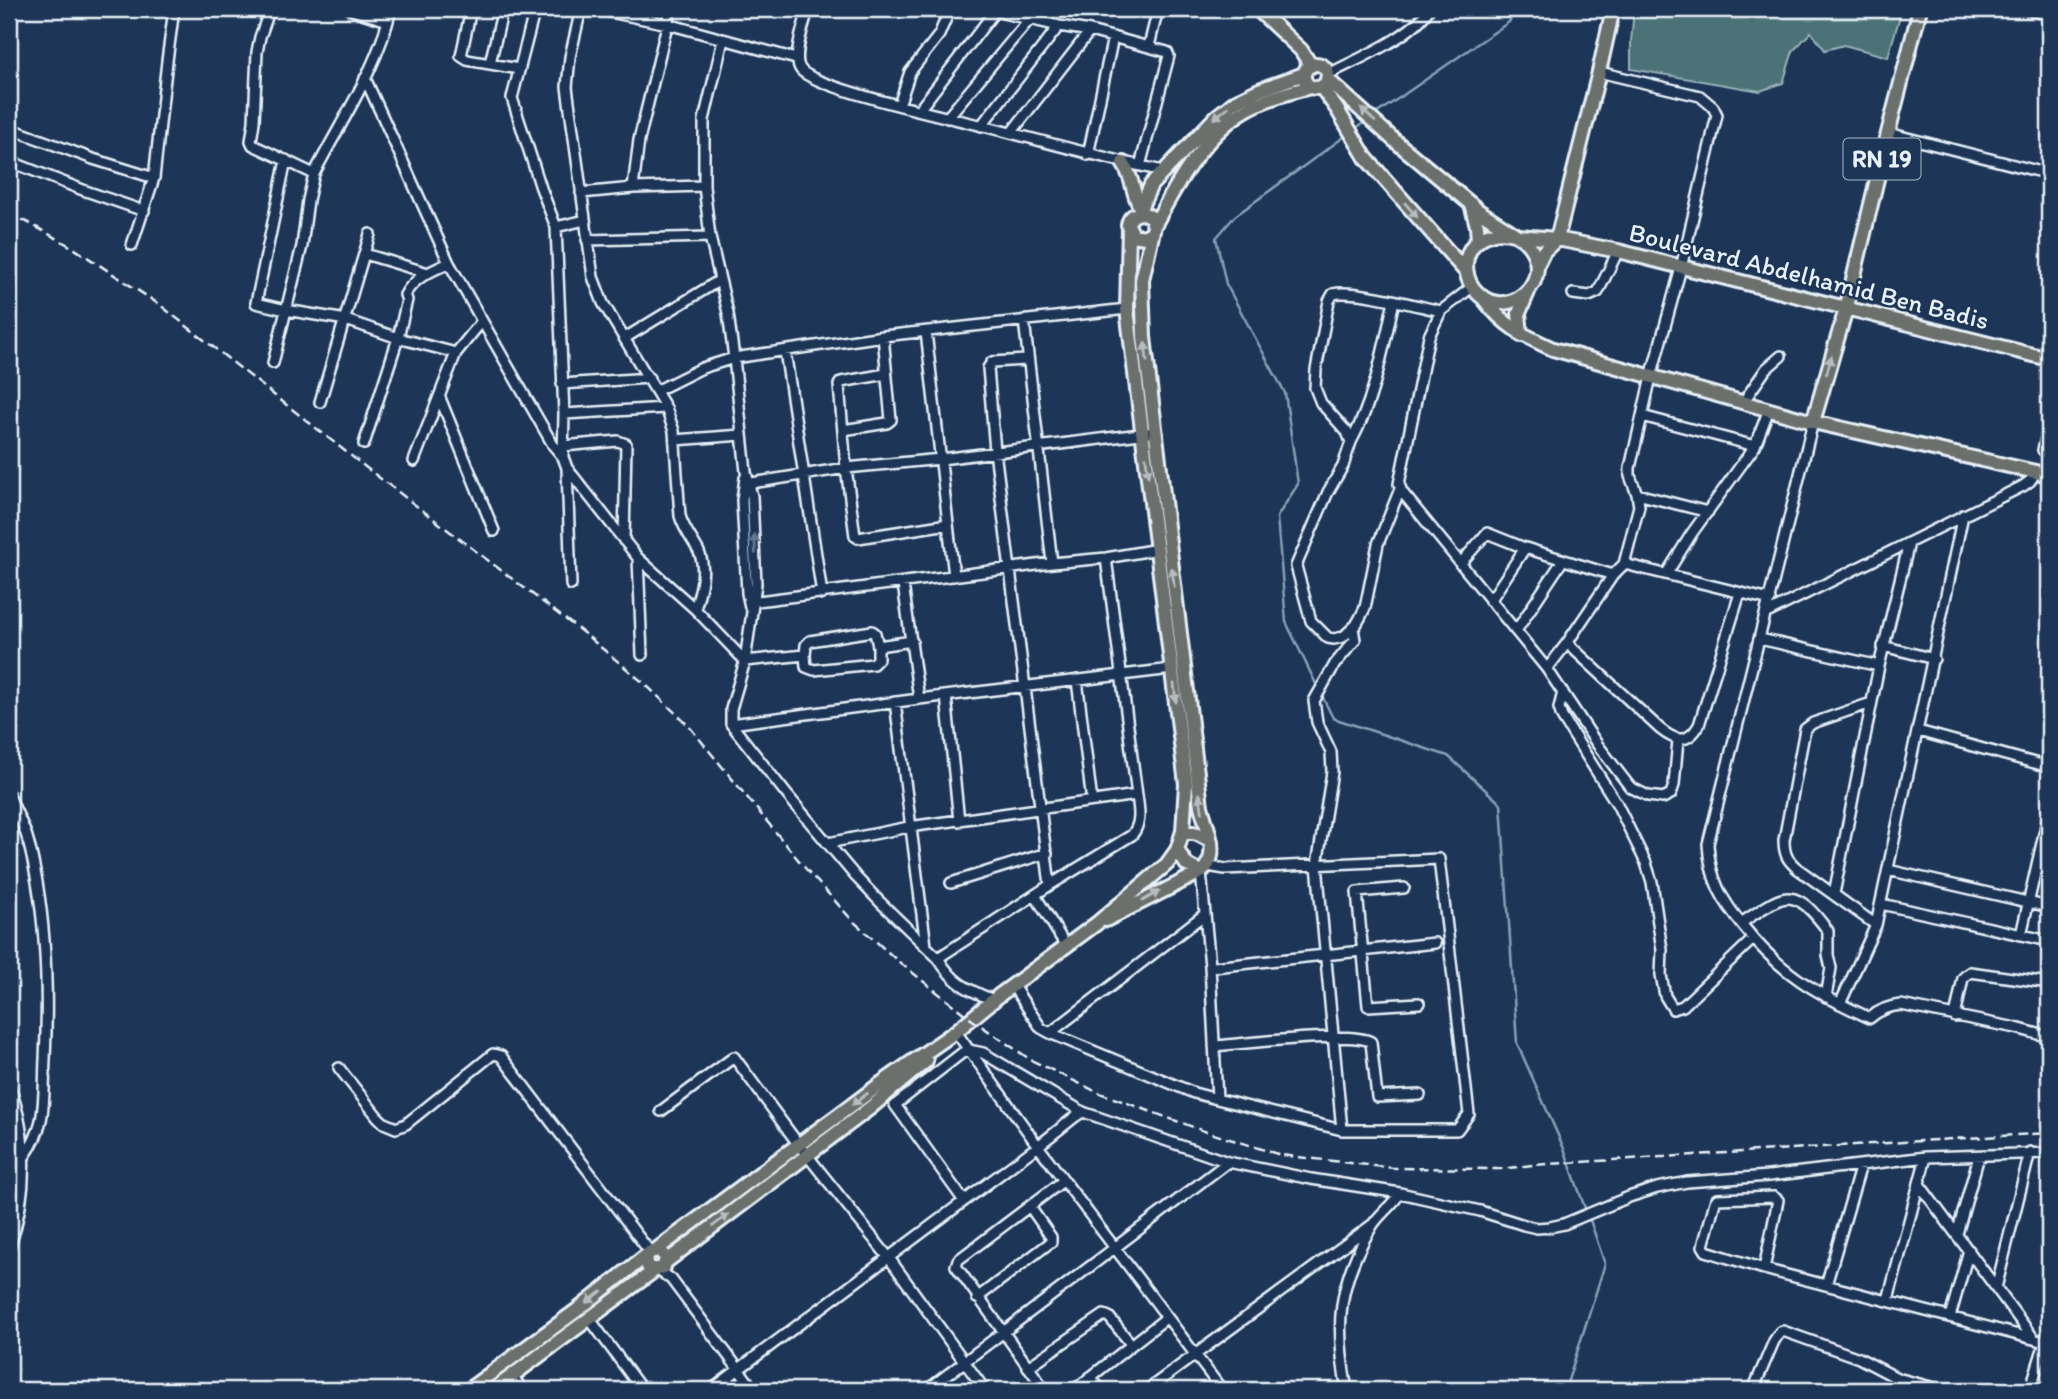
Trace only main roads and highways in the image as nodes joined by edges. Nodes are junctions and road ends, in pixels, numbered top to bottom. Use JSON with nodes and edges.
{"nodes":[{"id":1,"x":1257,"y":9,"type":"edge"},
{"id":2,"x":1613,"y":9,"type":"edge"},
{"id":3,"x":1920,"y":9,"type":"edge"},
{"id":4,"x":1308,"y":70,"type":"junction"},
{"id":5,"x":1321,"y":82,"type":"junction"},
{"id":6,"x":1123,"y":163,"type":"road end"},
{"id":7,"x":1471,"y":204,"type":"junction"},
{"id":8,"x":1139,"y":210,"type":"junction"},
{"id":9,"x":1129,"y":229,"type":"junction"},
{"id":10,"x":1153,"y":229,"type":"junction"},
{"id":11,"x":1516,"y":235,"type":"junction"},
{"id":12,"x":1557,"y":239,"type":"junction"},
{"id":13,"x":1478,"y":240,"type":"junction"},
{"id":14,"x":1537,"y":265,"type":"junction"},
{"id":15,"x":1466,"y":273,"type":"junction"},
{"id":16,"x":1528,"y":292,"type":"junction"},
{"id":17,"x":1483,"y":298,"type":"junction"},
{"id":18,"x":1846,"y":309,"type":"junction"},
{"id":19,"x":1521,"y":335,"type":"junction"},
{"id":20,"x":2049,"y":359,"type":"edge"},
{"id":21,"x":1813,"y":422,"type":"junction"},
{"id":22,"x":1150,"y":433,"type":"junction"},
{"id":23,"x":2043,"y":473,"type":"edge"},
{"id":24,"x":1183,"y":831,"type":"junction"},
{"id":25,"x":1210,"y":841,"type":"junction"},
{"id":26,"x":1177,"y":850,"type":"junction"},
{"id":27,"x":1203,"y":870,"type":"junction"},
{"id":28,"x":1096,"y":924,"type":"junction"},
{"id":29,"x":1013,"y":986,"type":"junction"},
{"id":30,"x":882,"y":1089,"type":"junction"},
{"id":31,"x":803,"y":1150,"type":"junction"},
{"id":32,"x":651,"y":1252,"type":"junction"},
{"id":33,"x":661,"y":1266,"type":"junction"},
{"id":34,"x":468,"y":1390,"type":"edge"},
{"id":35,"x":493,"y":1390,"type":"edge"}],
"edges":[{"from":1,"to":4,"type":"main road"},
{"from":2,"to":12,"type":"main road"},
{"from":3,"to":18,"type":"main road","number":"RN 19"},
{"from":4,"to":5,"type":"main road"},
{"from":4,"to":5,"type":"main road"},
{"from":4,"to":8,"type":"main road","one_way":true},
{"from":7,"to":5,"type":"main road","one_way":true},
{"from":5,"to":10,"type":"main road"},
{"from":5,"to":15,"type":"main road","one_way":true},
{"from":6,"to":8,"type":"main road"},
{"from":7,"to":11,"type":"main road"},
{"from":7,"to":13,"type":"main road"},
{"from":8,"to":9,"type":"main road"},
{"from":8,"to":10,"type":"main road"},
{"from":9,"to":10,"type":"main road"},
{"from":9,"to":22,"type":"main road"},
{"from":22,"to":10,"type":"main road","one_way":true},
{"from":11,"to":12,"type":"main road","name":"Boulevard Abdelhamid Ben Badis"},
{"from":11,"to":13,"type":"main road"},
{"from":11,"to":14,"type":"main road"},
{"from":12,"to":14,"type":"main road"},
{"from":12,"to":18,"type":"main road","name":"Boulevard Abdelhamid Ben Badis"},
{"from":13,"to":15,"type":"main road"},
{"from":14,"to":16,"type":"main road"},
{"from":15,"to":17,"type":"main road"},
{"from":16,"to":17,"type":"main road"},
{"from":16,"to":19,"type":"main road"},
{"from":17,"to":19,"type":"main road"},
{"from":18,"to":20,"type":"main road","name":"Boulevard Abdelhamid Ben Badis"},
{"from":21,"to":18,"type":"main road","number":"RN 19","one_way":true},
{"from":19,"to":21,"type":"main road"},
{"from":21,"to":23,"type":"main road"},
{"from":22,"to":24,"type":"main road","one_way":true},
{"from":25,"to":22,"type":"main road","one_way":true},
{"from":24,"to":25,"type":"main road"},
{"from":24,"to":26,"type":"main road"},
{"from":25,"to":27,"type":"main road"},
{"from":26,"to":27,"type":"main road"},
{"from":26,"to":28,"type":"main road"},
{"from":28,"to":27,"type":"main road","one_way":true},
{"from":28,"to":29,"type":"main road"},
{"from":29,"to":30,"type":"main road"},
{"from":29,"to":30,"type":"main road"},
{"from":30,"to":31,"type":"main road"},
{"from":31,"to":32,"type":"main road"},
{"from":33,"to":31,"type":"main road","one_way":true},
{"from":32,"to":33,"type":"main road"},
{"from":32,"to":33,"type":"main road"},
{"from":32,"to":34,"type":"main road","one_way":true},
{"from":33,"to":35,"type":"main road"}]}
